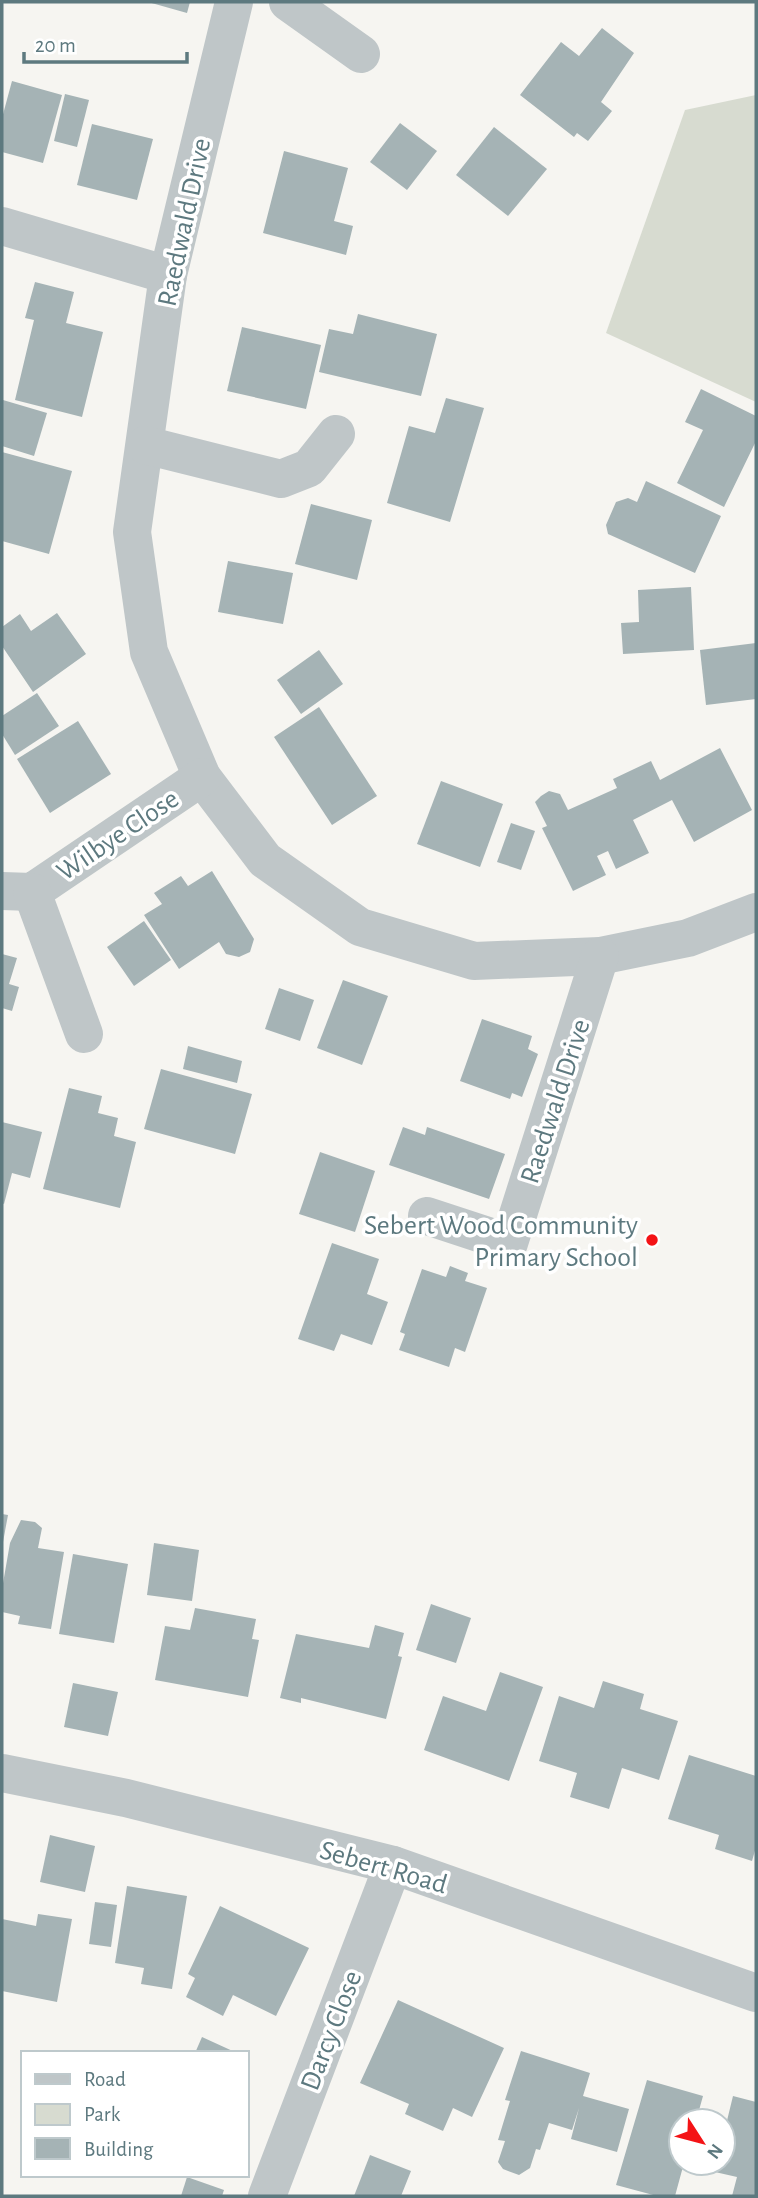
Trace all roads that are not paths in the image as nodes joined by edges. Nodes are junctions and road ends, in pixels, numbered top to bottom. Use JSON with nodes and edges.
{"nodes":[{"id":1,"x":234,"y":2,"type":"edge"},
{"id":2,"x":288,"y":2,"type":"edge"},
{"id":3,"x":361,"y":54,"type":"dead end"},
{"id":4,"x":2,"y":226,"type":"edge"},
{"id":5,"x":168,"y":275,"type":"junction"},
{"id":6,"x":336,"y":433,"type":"dead end"},
{"id":7,"x":145,"y":445,"type":"junction"},
{"id":8,"x":202,"y":777,"type":"junction"},
{"id":9,"x":17,"y":891,"type":"edge"},
{"id":10,"x":756,"y":912,"type":"edge"},
{"id":11,"x":600,"y":956,"type":"junction"},
{"id":12,"x":84,"y":1034,"type":"dead end"},
{"id":13,"x":427,"y":1216,"type":"dead end"},
{"id":14,"x":2,"y":1773,"type":"edge"},
{"id":15,"x":393,"y":1865,"type":"junction"},
{"id":16,"x":756,"y":1993,"type":"edge"},
{"id":17,"x":267,"y":2196,"type":"edge"}],
"edges":[{"from":1,"to":5,"type":"street","name":"Raedwald Drive"},
{"from":2,"to":3,"type":"street"},
{"from":4,"to":5,"type":"street"},
{"from":5,"to":7,"type":"street","name":"Raedwald Drive"},
{"from":6,"to":7,"type":"street"},
{"from":7,"to":8,"type":"street","name":"Raedwald Drive"},
{"from":8,"to":9,"type":"street","name":"Wilbye Close"},
{"from":8,"to":11,"type":"street","name":"Raedwald Drive"},
{"from":9,"to":12,"type":"street","name":"Wilbye Close"},
{"from":10,"to":11,"type":"street","name":"Raedwald Drive"},
{"from":11,"to":13,"type":"street","name":"Raedwald Drive"},
{"from":14,"to":15,"type":"street","name":"Sebert Road"},
{"from":15,"to":16,"type":"street","name":"Sebert Road"},
{"from":15,"to":17,"type":"street","name":"Darcy Close"}]}
